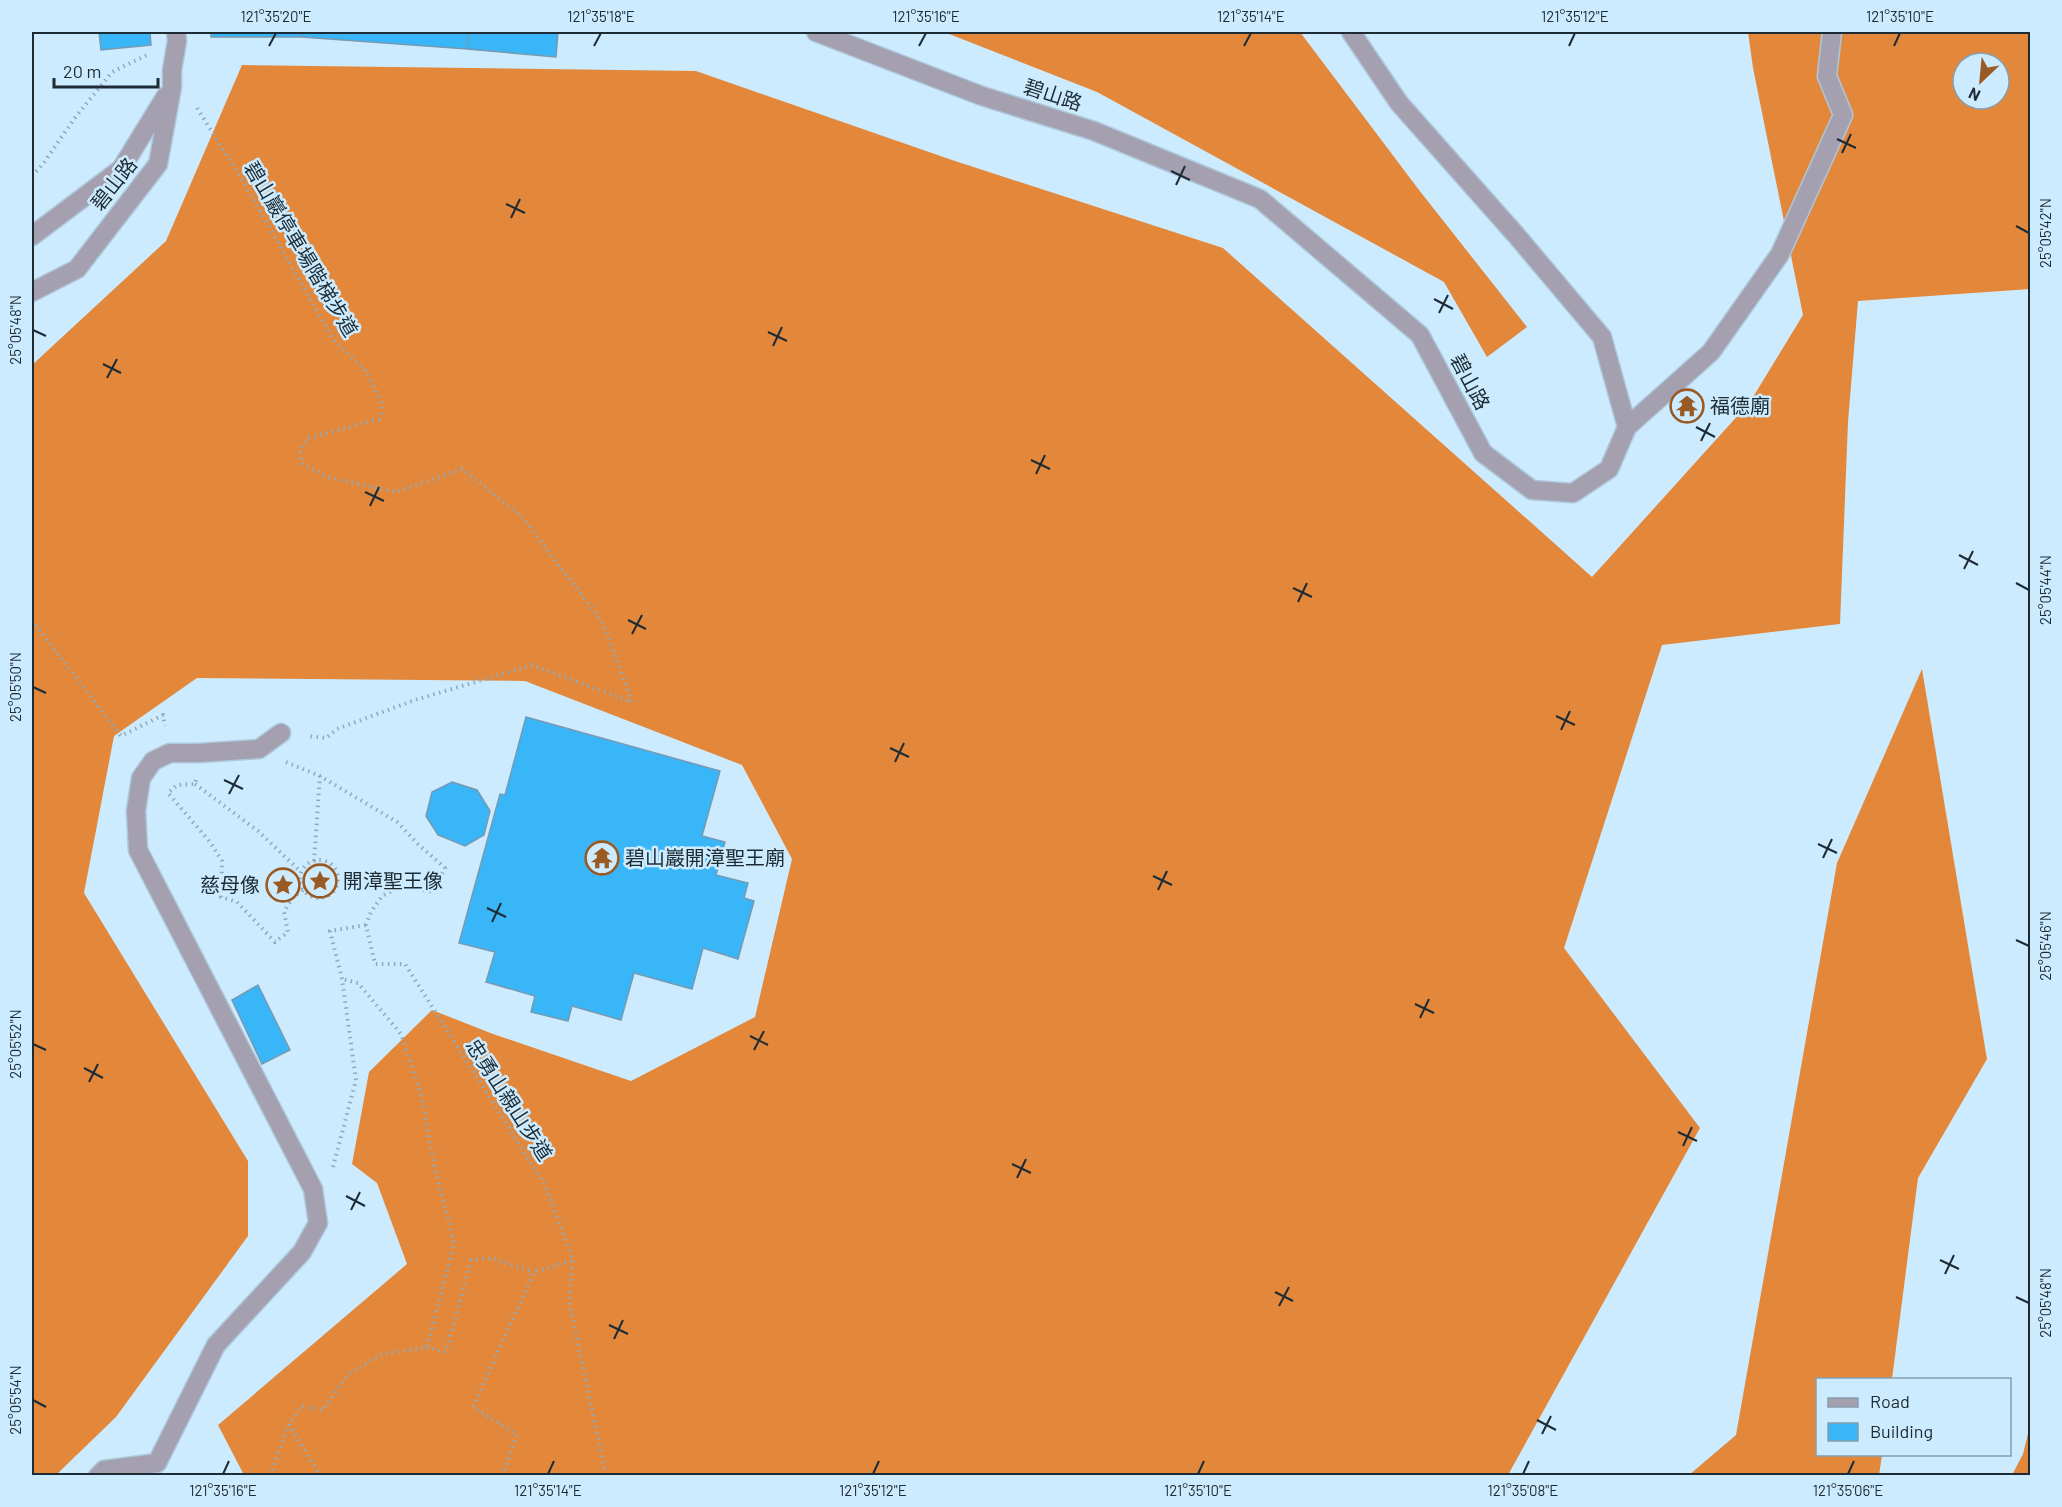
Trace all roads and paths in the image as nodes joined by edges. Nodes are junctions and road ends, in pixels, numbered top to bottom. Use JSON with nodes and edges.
{"nodes":[{"id":1,"x":816,"y":32,"type":"edge"},
{"id":2,"x":1351,"y":32,"type":"edge"},
{"id":3,"x":1832,"y":32,"type":"edge"},
{"id":4,"x":177,"y":36,"type":"edge"},
{"id":5,"x":172,"y":87,"type":"junction"},
{"id":6,"x":196,"y":107,"type":"dead end"},
{"id":7,"x":32,"y":176,"type":"edge"},
{"id":8,"x":32,"y":236,"type":"edge"},
{"id":9,"x":32,"y":292,"type":"edge"},
{"id":10,"x":1628,"y":427,"type":"junction"},
{"id":11,"x":32,"y":620,"type":"edge"},
{"id":12,"x":281,"y":733,"type":"dead end"},
{"id":13,"x":326,"y":738,"type":"dead end"},
{"id":14,"x":170,"y":753,"type":"junction"},
{"id":15,"x":282,"y":760,"type":"dead end"},
{"id":16,"x":320,"y":776,"type":"junction"},
{"id":17,"x":195,"y":784,"type":"dead end"},
{"id":18,"x":168,"y":794,"type":"dead end"},
{"id":19,"x":314,"y":861,"type":"junction"},
{"id":20,"x":301,"y":872,"type":"junction"},
{"id":21,"x":303,"y":890,"type":"junction"},
{"id":22,"x":366,"y":926,"type":"junction"},
{"id":23,"x":342,"y":979,"type":"junction"},
{"id":24,"x":331,"y":1175,"type":"dead end"},
{"id":25,"x":573,"y":1260,"type":"junction"},
{"id":26,"x":534,"y":1272,"type":"junction"},
{"id":27,"x":427,"y":1347,"type":"junction"},
{"id":28,"x":289,"y":1424,"type":"junction"},
{"id":29,"x":159,"y":1469,"type":"edge"},
{"id":30,"x":98,"y":1476,"type":"edge"},
{"id":31,"x":270,"y":1476,"type":"edge"},
{"id":32,"x":320,"y":1476,"type":"edge"},
{"id":33,"x":502,"y":1476,"type":"edge"},
{"id":34,"x":606,"y":1476,"type":"edge"}],
"edges":[{"from":1,"to":10,"type":"street","name":"碧山路"},
{"from":2,"to":10,"type":"street"},
{"from":3,"to":10,"type":"street"},
{"from":4,"to":5,"type":"street","name":"碧山路"},
{"from":4,"to":7,"type":"path"},
{"from":5,"to":8,"type":"street"},
{"from":5,"to":9,"type":"street","name":"碧山路"},
{"from":6,"to":13,"type":"path","name":"碧山巖停車場階梯步道"},
{"from":11,"to":14,"type":"path"},
{"from":12,"to":14,"type":"street"},
{"from":14,"to":29,"type":"street"},
{"from":15,"to":16,"type":"path"},
{"from":16,"to":19,"type":"path"},
{"from":16,"to":22,"type":"path"},
{"from":17,"to":20,"type":"path"},
{"from":18,"to":21,"type":"path"},
{"from":19,"to":20,"type":"path"},
{"from":19,"to":21,"type":"path"},
{"from":20,"to":21,"type":"path"},
{"from":22,"to":23,"type":"path"},
{"from":22,"to":25,"type":"path","name":"忠勇山親山步道"},
{"from":23,"to":24,"type":"path"},
{"from":23,"to":27,"type":"path"},
{"from":25,"to":26,"type":"path"},
{"from":25,"to":34,"type":"path","name":"忠勇山親山步道"},
{"from":26,"to":27,"type":"path"},
{"from":26,"to":33,"type":"path"},
{"from":27,"to":28,"type":"path"},
{"from":28,"to":31,"type":"path"},
{"from":28,"to":32,"type":"path"},
{"from":29,"to":30,"type":"street"}]}
